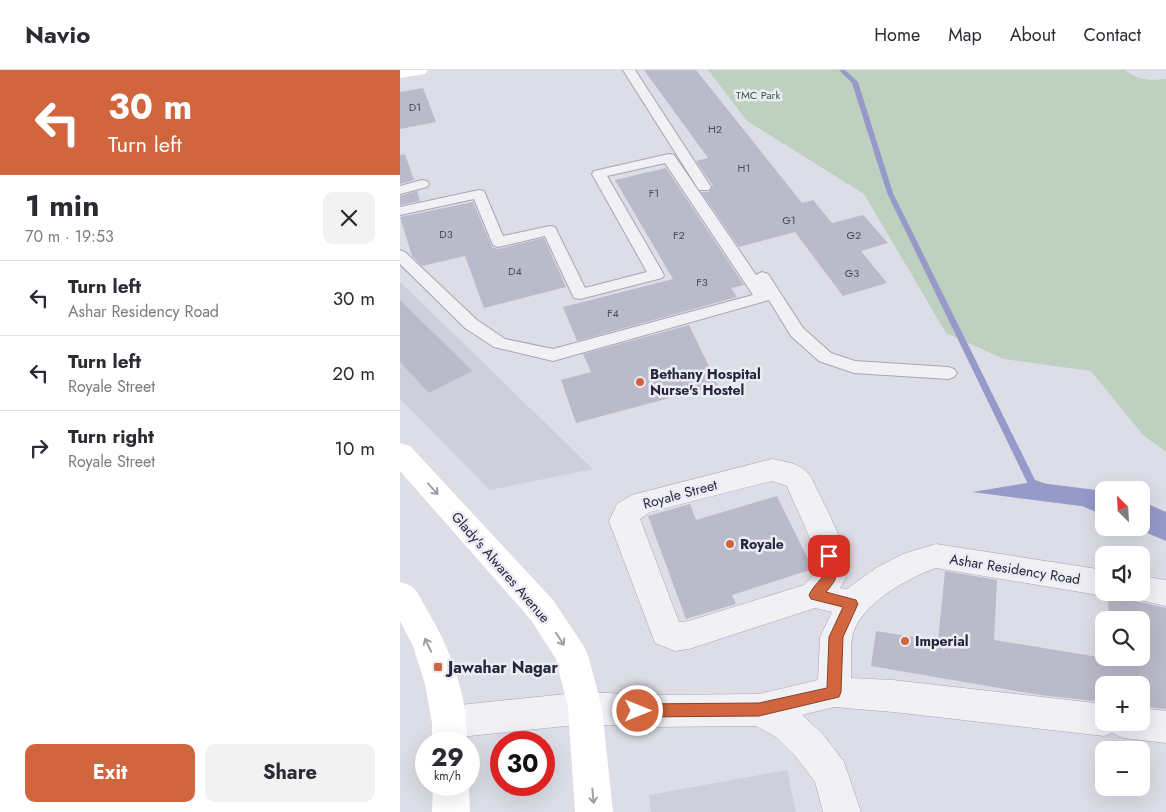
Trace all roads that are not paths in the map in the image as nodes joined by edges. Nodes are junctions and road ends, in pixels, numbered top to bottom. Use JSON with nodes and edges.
{"nodes":[{"id":1,"x":419,"y":70,"type":"edge"},
{"id":2,"x":629,"y":70,"type":"edge"},
{"id":3,"x":400,"y":73,"type":"edge"},
{"id":4,"x":676,"y":157,"type":"junction"},
{"id":5,"x":422,"y":184,"type":"dead end"},
{"id":6,"x":400,"y":190,"type":"edge"},
{"id":7,"x":400,"y":211,"type":"edge"},
{"id":8,"x":400,"y":254,"type":"edge"},
{"id":9,"x":948,"y":373,"type":"dead end"},
{"id":10,"x":400,"y":453,"type":"edge"},
{"id":11,"x":1095,"y":582,"type":"edge"},
{"id":12,"x":1150,"y":590,"type":"edge"},
{"id":13,"x":1166,"y":593,"type":"edge"},
{"id":14,"x":400,"y":595,"type":"edge"},
{"id":15,"x":815,"y":595,"type":"junction"},
{"id":16,"x":852,"y":604,"type":"junction"},
{"id":17,"x":834,"y":692,"type":"junction"},
{"id":18,"x":585,"y":708,"type":"junction"},
{"id":19,"x":759,"y":710,"type":"junction"},
{"id":20,"x":1095,"y":719,"type":"edge"},
{"id":21,"x":1150,"y":725,"type":"edge"},
{"id":22,"x":1166,"y":727,"type":"edge"},
{"id":23,"x":450,"y":731,"type":"edge"},
{"id":24,"x":456,"y":731,"type":"edge"},
{"id":25,"x":450,"y":796,"type":"edge"},
{"id":26,"x":451,"y":812,"type":"edge"},
{"id":27,"x":594,"y":812,"type":"edge"},
{"id":28,"x":842,"y":812,"type":"edge"}],
"edges":[{"from":1,"to":3,"type":"main road"},
{"from":2,"to":4,"type":"lane"},
{"from":4,"to":7,"type":"lane"},
{"from":4,"to":8,"type":"lane"},
{"from":4,"to":9,"type":"lane"},
{"from":5,"to":6,"type":"lane"},
{"from":10,"to":18,"type":"main road","name":"Glady's Alwares Avenue","one_way":true},
{"from":11,"to":16,"type":"street","name":"Ashar Residency Road"},
{"from":12,"to":13,"type":"street"},
{"from":23,"to":14,"type":"main road","one_way":true},
{"from":15,"to":15,"type":"street","name":"Royale Street"},
{"from":15,"to":16,"type":"street"},
{"from":16,"to":17,"type":"street","name":"Ashar Residency Road"},
{"from":17,"to":19,"type":"street"},
{"from":17,"to":20,"type":"street"},
{"from":18,"to":19,"type":"street"},
{"from":18,"to":24,"type":"street"},
{"from":18,"to":27,"type":"main road","name":"Glady's Alwares Avenue","one_way":true},
{"from":19,"to":28,"type":"street"},
{"from":21,"to":22,"type":"street"},
{"from":25,"to":26,"type":"main road"}]}
